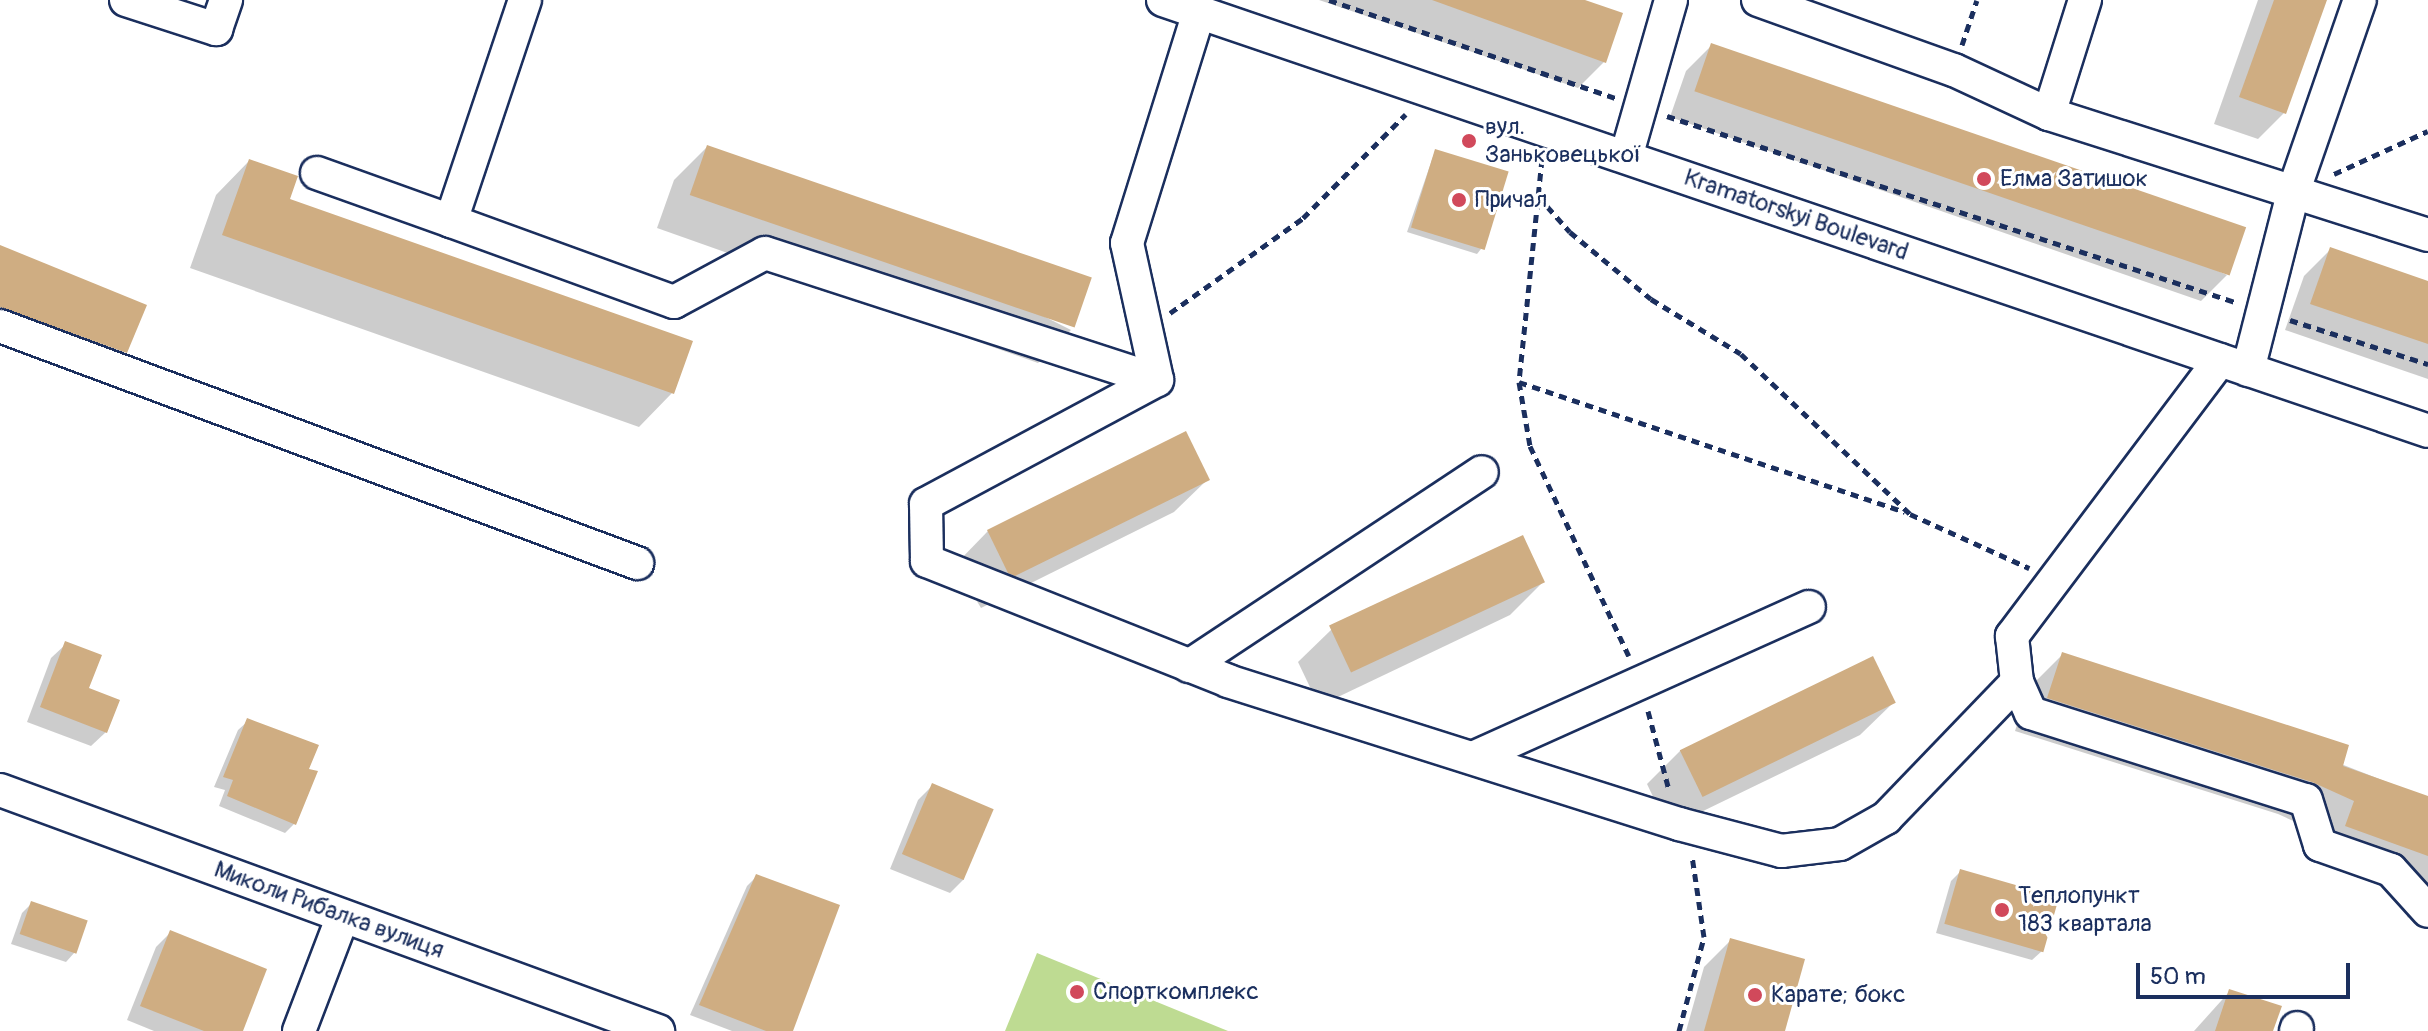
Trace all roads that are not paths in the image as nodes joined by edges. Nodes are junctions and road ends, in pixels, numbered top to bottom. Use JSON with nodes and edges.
{"nodes":[{"id":1,"x":126,"y":0,"type":"edge"},
{"id":2,"x":226,"y":0,"type":"edge"},
{"id":3,"x":525,"y":0,"type":"edge"},
{"id":4,"x":1163,"y":0,"type":"edge"},
{"id":5,"x":1671,"y":0,"type":"edge"},
{"id":6,"x":1758,"y":0,"type":"edge"},
{"id":7,"x":2085,"y":0,"type":"edge"},
{"id":8,"x":2360,"y":0,"type":"edge"},
{"id":9,"x":1795,"y":7,"type":"edge"},
{"id":10,"x":1199,"y":12,"type":"junction"},
{"id":11,"x":2049,"y":114,"type":"junction"},
{"id":12,"x":1626,"y":157,"type":"junction"},
{"id":13,"x":317,"y":173,"type":"dead end"},
{"id":14,"x":2293,"y":193,"type":"junction"},
{"id":15,"x":451,"y":221,"type":"junction"},
{"id":16,"x":2428,"y":235,"type":"edge"},
{"id":17,"x":0,"y":326,"type":"edge"},
{"id":18,"x":2234,"y":365,"type":"junction"},
{"id":19,"x":1157,"y":380,"type":"junction"},
{"id":20,"x":2428,"y":431,"type":"edge"},
{"id":21,"x":1482,"y":472,"type":"dead end"},
{"id":22,"x":637,"y":563,"type":"dead end"},
{"id":23,"x":1809,"y":607,"type":"dead end"},
{"id":24,"x":1189,"y":666,"type":"junction"},
{"id":25,"x":2017,"y":682,"type":"junction"},
{"id":26,"x":1475,"y":757,"type":"junction"},
{"id":27,"x":0,"y":790,"type":"edge"},
{"id":28,"x":2428,"y":911,"type":"edge"},
{"id":29,"x":343,"y":916,"type":"junction"},
{"id":30,"x":299,"y":1031,"type":"edge"},
{"id":31,"x":658,"y":1031,"type":"edge"}],
"edges":[{"from":1,"to":2,"type":"street"},
{"from":3,"to":15,"type":"street"},
{"from":4,"to":10,"type":"street","name":"Kramatorskyi Boulevard"},
{"from":5,"to":12,"type":"street"},
{"from":6,"to":9,"type":"street"},
{"from":7,"to":11,"type":"street"},
{"from":8,"to":14,"type":"street"},
{"from":9,"to":11,"type":"street"},
{"from":10,"to":12,"type":"street","name":"Kramatorskyi Boulevard"},
{"from":10,"to":19,"type":"street"},
{"from":11,"to":14,"type":"street"},
{"from":12,"to":18,"type":"street","name":"Kramatorskyi Boulevard"},
{"from":13,"to":15,"type":"street"},
{"from":14,"to":16,"type":"street"},
{"from":14,"to":18,"type":"street"},
{"from":15,"to":19,"type":"street"},
{"from":17,"to":22,"type":"street"},
{"from":18,"to":20,"type":"street","name":"Kramatorskyi Boulevard"},
{"from":18,"to":25,"type":"street"},
{"from":19,"to":24,"type":"street"},
{"from":21,"to":24,"type":"street"},
{"from":23,"to":26,"type":"street"},
{"from":24,"to":26,"type":"street"},
{"from":25,"to":26,"type":"street"},
{"from":25,"to":28,"type":"street"},
{"from":27,"to":29,"type":"street","name":"Миколи Рибалка вулиця"},
{"from":29,"to":30,"type":"street"},
{"from":29,"to":31,"type":"street","name":"Миколи Рибалка вулиця"}]}
